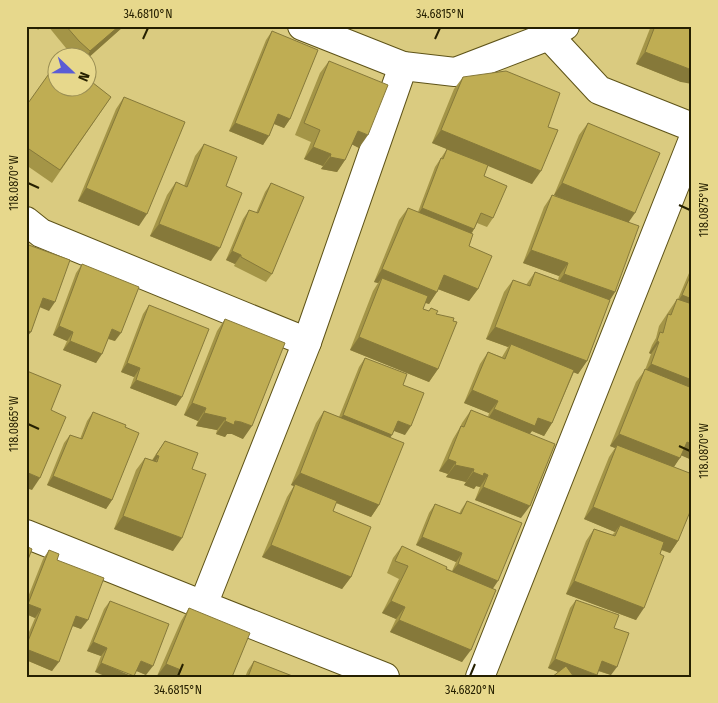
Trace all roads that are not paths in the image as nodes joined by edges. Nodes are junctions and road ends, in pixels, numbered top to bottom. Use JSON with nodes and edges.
{"nodes":[{"id":1,"x":302,"y":26,"type":"edge"},
{"id":2,"x":557,"y":31,"type":"edge"},
{"id":3,"x":403,"y":66,"type":"junction"},
{"id":4,"x":692,"y":127,"type":"edge"},
{"id":5,"x":692,"y":142,"type":"edge"},
{"id":6,"x":26,"y":220,"type":"edge"},
{"id":7,"x":307,"y":342,"type":"junction"},
{"id":8,"x":26,"y":534,"type":"edge"},
{"id":9,"x":203,"y":605,"type":"junction"},
{"id":10,"x":385,"y":677,"type":"edge"},
{"id":11,"x":480,"y":677,"type":"edge"}],
"edges":[{"from":1,"to":3,"type":"street"},
{"from":2,"to":3,"type":"street"},
{"from":2,"to":4,"type":"street"},
{"from":3,"to":7,"type":"street"},
{"from":5,"to":11,"type":"street"},
{"from":6,"to":7,"type":"street"},
{"from":7,"to":9,"type":"street"},
{"from":8,"to":9,"type":"street"},
{"from":9,"to":10,"type":"street"}]}
